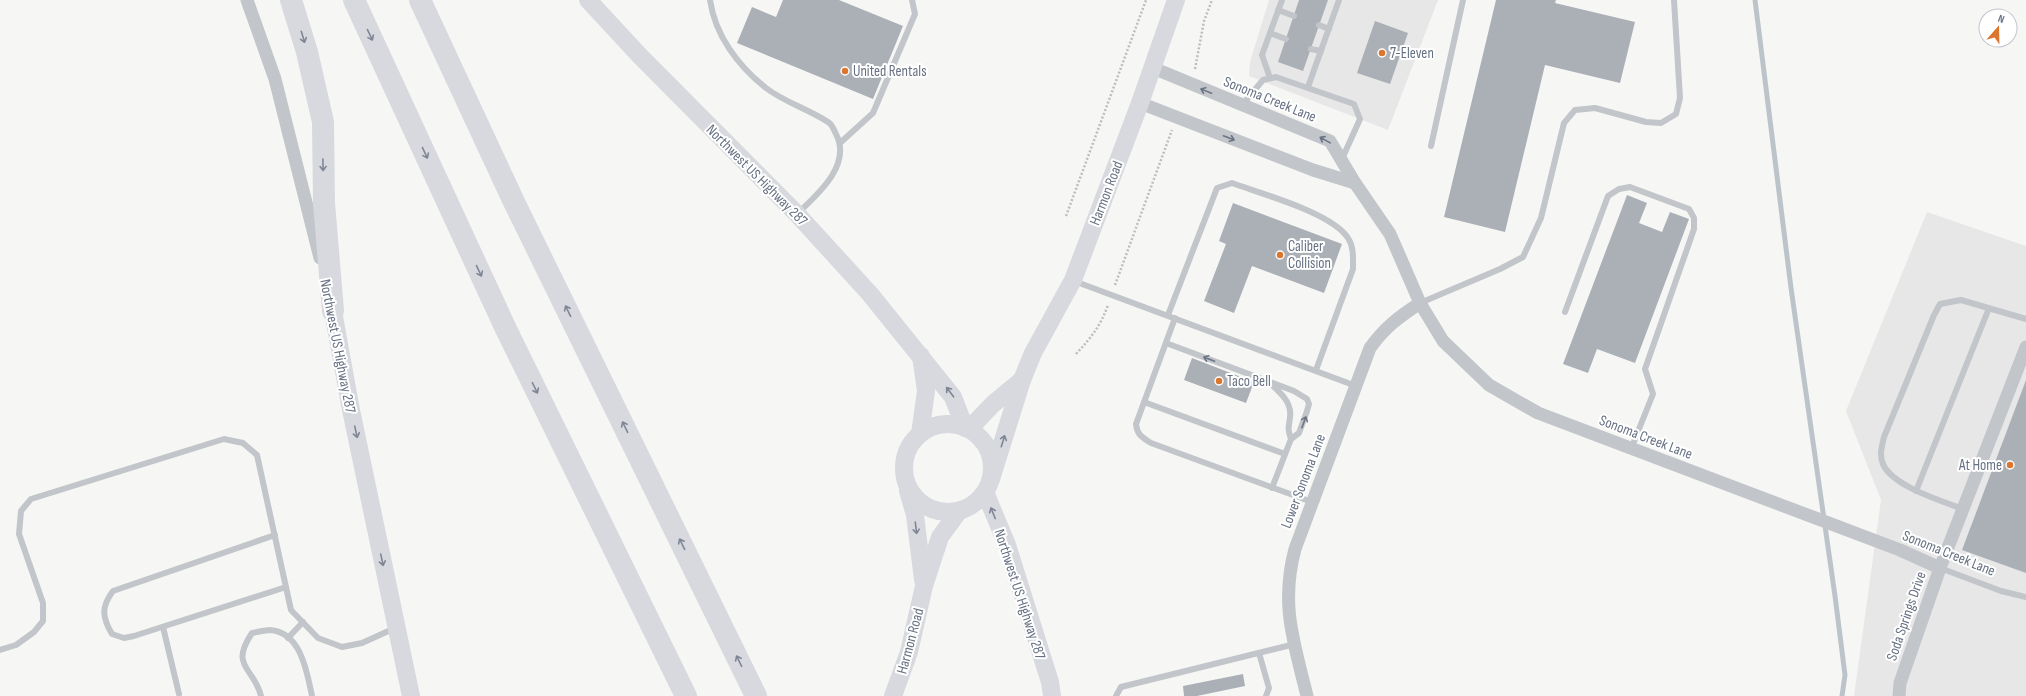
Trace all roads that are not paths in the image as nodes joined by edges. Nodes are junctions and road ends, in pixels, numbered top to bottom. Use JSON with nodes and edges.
{"nodes":[{"id":1,"x":247,"y":0,"type":"edge"},
{"id":2,"x":292,"y":0,"type":"edge"},
{"id":3,"x":354,"y":0,"type":"edge"},
{"id":4,"x":420,"y":0,"type":"edge"},
{"id":5,"x":588,"y":0,"type":"edge"},
{"id":6,"x":710,"y":0,"type":"edge"},
{"id":7,"x":912,"y":0,"type":"edge"},
{"id":8,"x":1176,"y":0,"type":"edge"},
{"id":9,"x":1282,"y":0,"type":"edge"},
{"id":10,"x":1331,"y":0,"type":"edge"},
{"id":11,"x":1463,"y":0,"type":"edge"},
{"id":12,"x":1674,"y":0,"type":"edge"},
{"id":13,"x":1338,"y":1,"type":"edge"},
{"id":14,"x":1278,"y":10,"type":"junction"},
{"id":15,"x":1294,"y":16,"type":"dead end"},
{"id":16,"x":1319,"y":25,"type":"dead end"},
{"id":17,"x":1328,"y":29,"type":"junction"},
{"id":18,"x":1270,"y":33,"type":"junction"},
{"id":19,"x":1286,"y":39,"type":"dead end"},
{"id":20,"x":1311,"y":49,"type":"dead end"},
{"id":21,"x":1320,"y":51,"type":"junction"},
{"id":22,"x":1153,"y":68,"type":"junction"},
{"id":23,"x":1270,"y":78,"type":"junction"},
{"id":24,"x":1308,"y":87,"type":"junction"},
{"id":25,"x":1140,"y":103,"type":"junction"},
{"id":26,"x":1242,"y":106,"type":"junction"},
{"id":27,"x":840,"y":143,"type":"junction"},
{"id":28,"x":1431,"y":146,"type":"dead end"},
{"id":29,"x":1341,"y":160,"type":"junction"},
{"id":30,"x":1355,"y":183,"type":"junction"},
{"id":31,"x":797,"y":214,"type":"junction"},
{"id":32,"x":1073,"y":280,"type":"junction"},
{"id":33,"x":1420,"y":303,"type":"junction"},
{"id":34,"x":1990,"y":308,"type":"junction"},
{"id":35,"x":333,"y":311,"type":"junction"},
{"id":36,"x":1565,"y":312,"type":"dead end"},
{"id":37,"x":1171,"y":316,"type":"junction"},
{"id":38,"x":2026,"y":319,"type":"edge"},
{"id":39,"x":1166,"y":343,"type":"junction"},
{"id":40,"x":2026,"y":347,"type":"edge"},
{"id":41,"x":920,"y":355,"type":"junction"},
{"id":42,"x":1316,"y":370,"type":"junction"},
{"id":43,"x":1022,"y":380,"type":"junction"},
{"id":44,"x":1268,"y":381,"type":"junction"},
{"id":45,"x":1356,"y":386,"type":"junction"},
{"id":46,"x":1144,"y":402,"type":"junction"},
{"id":47,"x":967,"y":429,"type":"junction"},
{"id":48,"x":920,"y":434,"type":"junction"},
{"id":49,"x":1291,"y":439,"type":"junction"},
{"id":50,"x":1631,"y":449,"type":"junction"},
{"id":51,"x":1285,"y":454,"type":"junction"},
{"id":52,"x":904,"y":476,"type":"junction"},
{"id":53,"x":988,"y":485,"type":"junction"},
{"id":54,"x":1272,"y":488,"type":"junction"},
{"id":55,"x":1916,"y":490,"type":"junction"},
{"id":56,"x":1312,"y":502,"type":"junction"},
{"id":57,"x":1963,"y":508,"type":"junction"},
{"id":58,"x":959,"y":511,"type":"junction"},
{"id":59,"x":275,"y":535,"type":"junction"},
{"id":60,"x":1940,"y":568,"type":"junction"},
{"id":61,"x":924,"y":586,"type":"junction"},
{"id":62,"x":286,"y":587,"type":"junction"},
{"id":63,"x":2026,"y":596,"type":"edge"},
{"id":64,"x":303,"y":622,"type":"junction"},
{"id":65,"x":163,"y":627,"type":"junction"},
{"id":66,"x":397,"y":627,"type":"junction"},
{"id":67,"x":288,"y":638,"type":"junction"},
{"id":68,"x":1295,"y":644,"type":"junction"},
{"id":69,"x":0,"y":650,"type":"edge"},
{"id":70,"x":1260,"y":653,"type":"junction"},
{"id":71,"x":179,"y":694,"type":"dead end"},
{"id":72,"x":262,"y":696,"type":"edge"},
{"id":73,"x":312,"y":696,"type":"edge"},
{"id":74,"x":411,"y":696,"type":"edge"},
{"id":75,"x":686,"y":696,"type":"edge"},
{"id":76,"x":756,"y":696,"type":"edge"},
{"id":77,"x":893,"y":696,"type":"edge"},
{"id":78,"x":1052,"y":696,"type":"edge"},
{"id":79,"x":1116,"y":696,"type":"edge"},
{"id":80,"x":1266,"y":696,"type":"edge"},
{"id":81,"x":1307,"y":696,"type":"edge"},
{"id":82,"x":1899,"y":696,"type":"edge"}],
"edges":[{"from":1,"to":35,"type":"street","name":"Northwest US Highway 287"},
{"from":2,"to":35,"type":"highway","one_way":true},
{"from":3,"to":75,"type":"highway","one_way":true},
{"from":76,"to":4,"type":"highway","one_way":true},
{"from":5,"to":31,"type":"main road","name":"Northwest US Highway 287"},
{"from":6,"to":27,"type":"lane"},
{"from":7,"to":27,"type":"lane"},
{"from":8,"to":22,"type":"main road","name":"Harmon Road"},
{"from":9,"to":14,"type":"lane"},
{"from":10,"to":13,"type":"lane"},
{"from":11,"to":28,"type":"lane"},
{"from":12,"to":33,"type":"lane"},
{"from":13,"to":17,"type":"lane"},
{"from":14,"to":15,"type":"lane"},
{"from":14,"to":18,"type":"lane"},
{"from":16,"to":17,"type":"lane"},
{"from":17,"to":21,"type":"lane"},
{"from":18,"to":19,"type":"lane"},
{"from":18,"to":23,"type":"lane"},
{"from":20,"to":21,"type":"lane"},
{"from":21,"to":24,"type":"lane"},
{"from":22,"to":25,"type":"main road","name":"Harmon Road"},
{"from":26,"to":22,"type":"street","name":"Sonoma Creek Lane","one_way":true},
{"from":23,"to":24,"type":"lane"},
{"from":23,"to":26,"type":"lane"},
{"from":24,"to":29,"type":"lane"},
{"from":25,"to":30,"type":"street","one_way":true},
{"from":25,"to":32,"type":"main road","name":"Harmon Road"},
{"from":29,"to":26,"type":"street","name":"Sonoma Creek Lane","one_way":true},
{"from":27,"to":31,"type":"lane"},
{"from":29,"to":30,"type":"street","name":"Sonoma Creek Lane"},
{"from":30,"to":33,"type":"street","name":"Sonoma Creek Lane"},
{"from":31,"to":41,"type":"main road","name":"Northwest US Highway 287"},
{"from":32,"to":37,"type":"lane"},
{"from":32,"to":43,"type":"main road","name":"Harmon Road"},
{"from":33,"to":45,"type":"street","name":"Lower Sonoma Lane"},
{"from":33,"to":50,"type":"street","name":"Sonoma Creek Lane"},
{"from":34,"to":38,"type":"lane"},
{"from":34,"to":55,"type":"lane"},
{"from":34,"to":55,"type":"lane"},
{"from":35,"to":66,"type":"main road","name":"Northwest US Highway 287","one_way":true},
{"from":36,"to":50,"type":"lane"},
{"from":37,"to":39,"type":"lane"},
{"from":37,"to":42,"type":"lane"},
{"from":37,"to":42,"type":"lane"},
{"from":44,"to":39,"type":"lane","one_way":true},
{"from":39,"to":46,"type":"lane"},
{"from":40,"to":57,"type":"street","name":"Soda Springs Drive"},
{"from":47,"to":41,"type":"main road","name":"Northwest US Highway 287","one_way":true},
{"from":41,"to":48,"type":"main road","name":"Northwest US Highway 287"},
{"from":42,"to":45,"type":"lane"},
{"from":43,"to":47,"type":"main road","name":"Harmon Road"},
{"from":53,"to":43,"type":"main road","name":"Harmon Road","one_way":true},
{"from":44,"to":49,"type":"lane"},
{"from":49,"to":44,"type":"lane","one_way":true},
{"from":45,"to":56,"type":"street","name":"Lower Sonoma Lane"},
{"from":46,"to":51,"type":"lane"},
{"from":46,"to":54,"type":"lane"},
{"from":47,"to":48,"type":"main road"},
{"from":47,"to":53,"type":"main road"},
{"from":48,"to":52,"type":"main road"},
{"from":49,"to":51,"type":"lane"},
{"from":50,"to":60,"type":"street","name":"Sonoma Creek Lane"},
{"from":51,"to":54,"type":"lane"},
{"from":52,"to":58,"type":"main road"},
{"from":52,"to":61,"type":"main road","name":"Harmon Road","one_way":true},
{"from":53,"to":58,"type":"main road"},
{"from":78,"to":53,"type":"main road","name":"Northwest US Highway 287","one_way":true},
{"from":54,"to":56,"type":"lane"},
{"from":55,"to":57,"type":"lane"},
{"from":56,"to":68,"type":"street","name":"Lower Sonoma Lane"},
{"from":57,"to":60,"type":"street","name":"Soda Springs Drive"},
{"from":58,"to":61,"type":"main road","name":"Harmon Road"},
{"from":59,"to":62,"type":"lane"},
{"from":59,"to":65,"type":"lane"},
{"from":59,"to":69,"type":"lane"},
{"from":60,"to":63,"type":"lane","name":"Sonoma Creek Lane"},
{"from":60,"to":82,"type":"street","name":"Soda Springs Drive"},
{"from":61,"to":77,"type":"main road","name":"Harmon Road"},
{"from":62,"to":64,"type":"lane"},
{"from":62,"to":65,"type":"lane"},
{"from":64,"to":66,"type":"lane"},
{"from":64,"to":67,"type":"lane"},
{"from":65,"to":71,"type":"lane"},
{"from":66,"to":74,"type":"main road","name":"Northwest US Highway 287"},
{"from":67,"to":72,"type":"lane"},
{"from":67,"to":73,"type":"lane"},
{"from":68,"to":70,"type":"lane"},
{"from":68,"to":81,"type":"street","name":"Lower Sonoma Lane"},
{"from":70,"to":79,"type":"lane"},
{"from":70,"to":80,"type":"lane"}]}
